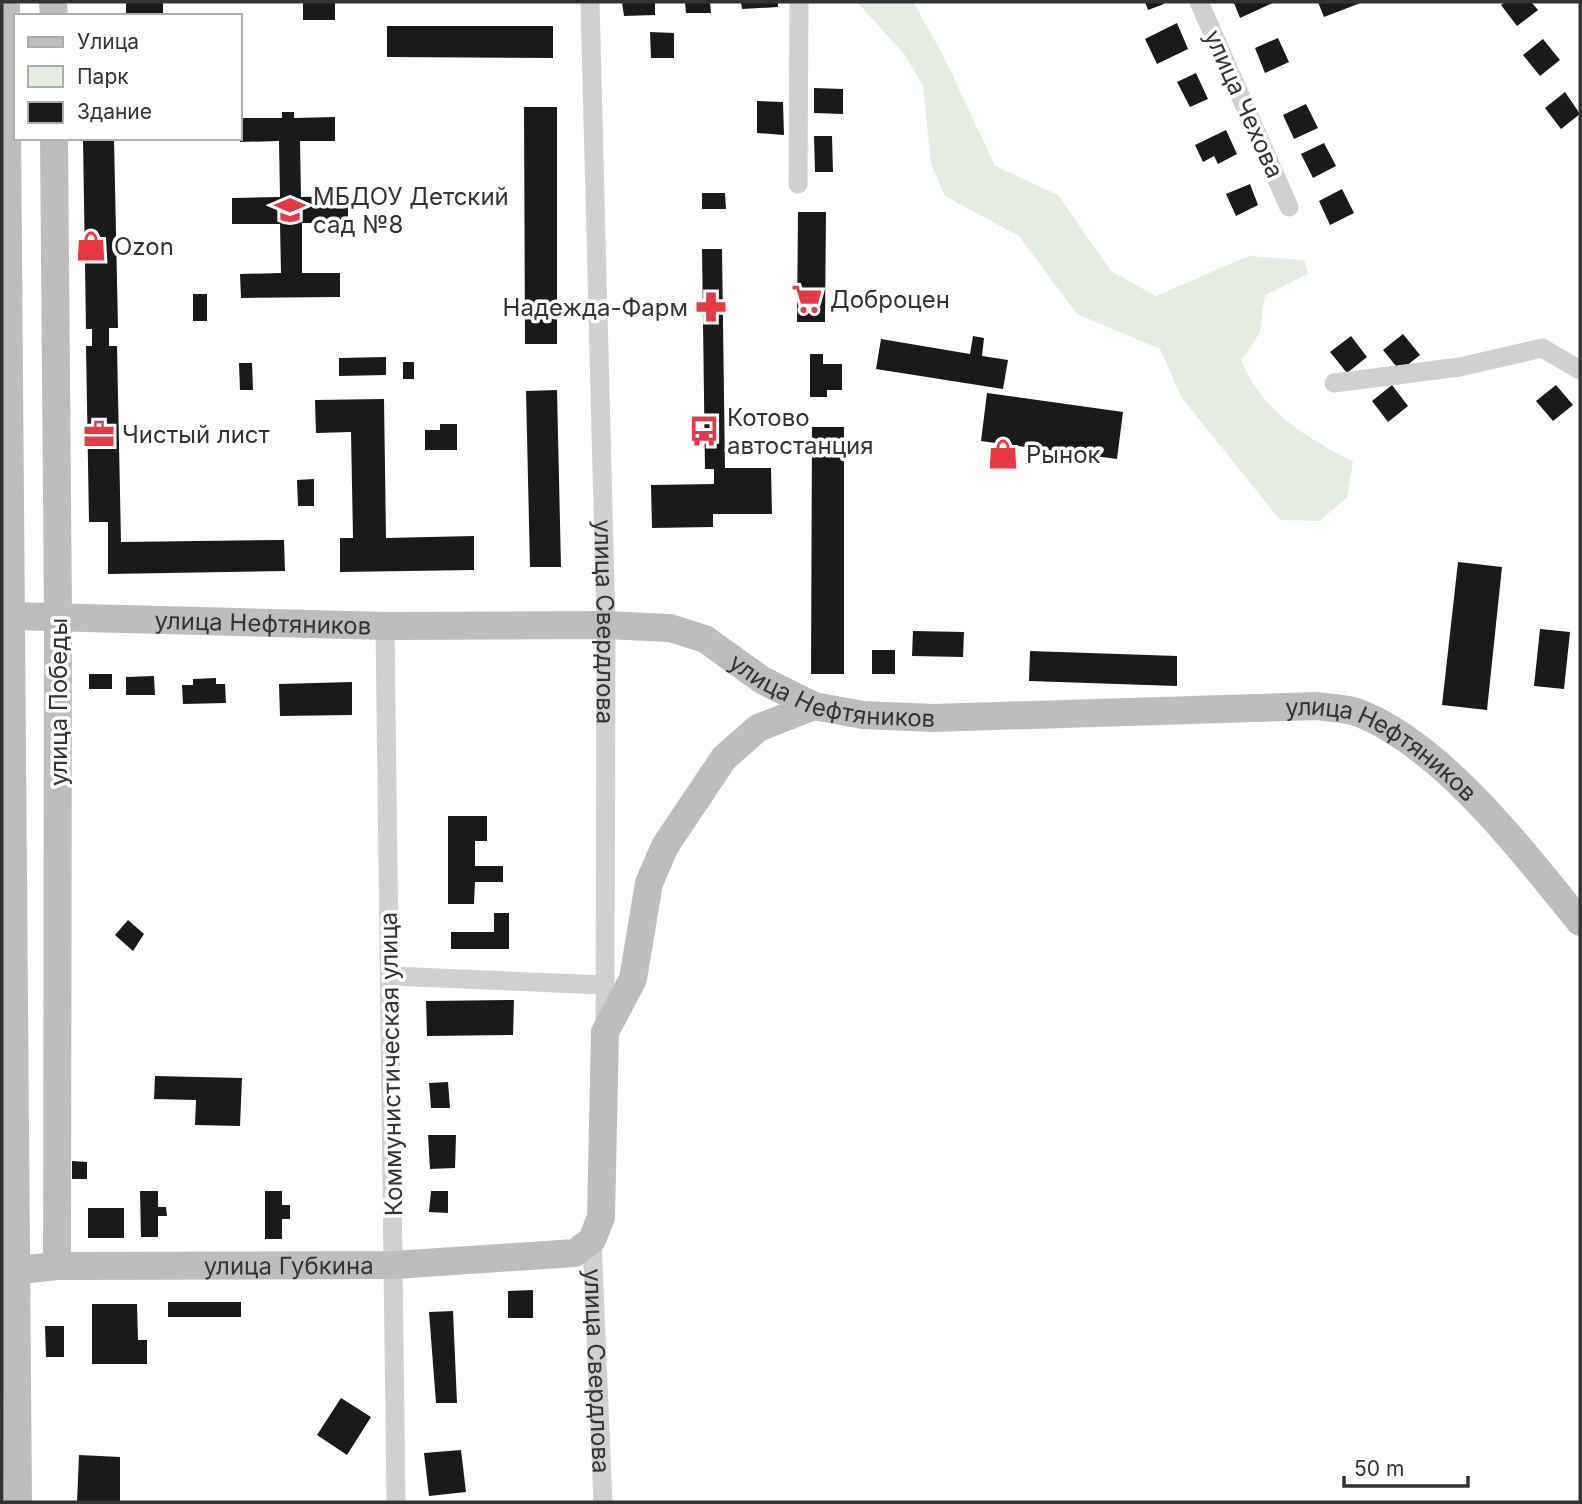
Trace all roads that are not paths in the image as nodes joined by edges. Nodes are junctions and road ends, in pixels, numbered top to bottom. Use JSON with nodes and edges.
{"nodes":[{"id":1,"x":6,"y":2,"type":"edge"},
{"id":2,"x":590,"y":2,"type":"edge"},
{"id":3,"x":799,"y":2,"type":"edge"},
{"id":4,"x":1199,"y":2,"type":"edge"},
{"id":5,"x":54,"y":140,"type":"edge"},
{"id":6,"x":798,"y":184,"type":"dead end"},
{"id":7,"x":1289,"y":207,"type":"dead end"},
{"id":8,"x":1580,"y":370,"type":"edge"},
{"id":9,"x":1334,"y":383,"type":"dead end"},
{"id":10,"x":58,"y":617,"type":"junction"},
{"id":11,"x":8,"y":621,"type":"edge"},
{"id":12,"x":606,"y":625,"type":"junction"},
{"id":13,"x":385,"y":626,"type":"junction"},
{"id":14,"x":814,"y":706,"type":"junction"},
{"id":15,"x":1580,"y":922,"type":"edge"},
{"id":16,"x":390,"y":976,"type":"junction"},
{"id":17,"x":605,"y":985,"type":"junction"},
{"id":18,"x":605,"y":1032,"type":"junction"},
{"id":19,"x":583,"y":1247,"type":"junction"},
{"id":20,"x":394,"y":1265,"type":"junction"},
{"id":21,"x":57,"y":1266,"type":"junction"},
{"id":22,"x":9,"y":1272,"type":"edge"},
{"id":23,"x":18,"y":1502,"type":"edge"},
{"id":24,"x":396,"y":1502,"type":"edge"},
{"id":25,"x":603,"y":1502,"type":"edge"}],
"edges":[{"from":1,"to":11,"type":"street","name":"улица Победы"},
{"from":2,"to":12,"type":"street","name":"улица Свердлова"},
{"from":3,"to":6,"type":"street"},
{"from":4,"to":7,"type":"street","name":"улица Чехова"},
{"from":5,"to":10,"type":"street","name":"улица Победы"},
{"from":8,"to":9,"type":"street"},
{"from":10,"to":11,"type":"street","name":"улица Нефтяников"},
{"from":10,"to":13,"type":"street","name":"улица Нефтяников"},
{"from":10,"to":21,"type":"street","name":"улица Победы"},
{"from":11,"to":22,"type":"street","name":"улица Победы"},
{"from":12,"to":13,"type":"street","name":"улица Нефтяников"},
{"from":12,"to":14,"type":"street","name":"улица Нефтяников"},
{"from":12,"to":17,"type":"street","name":"улица Свердлова"},
{"from":13,"to":16,"type":"street","name":"Коммунистическая улица"},
{"from":14,"to":15,"type":"street","name":"улица Нефтяников"},
{"from":14,"to":18,"type":"street"},
{"from":16,"to":17,"type":"street"},
{"from":16,"to":20,"type":"street","name":"Коммунистическая улица"},
{"from":17,"to":18,"type":"street","name":"улица Свердлова"},
{"from":18,"to":19,"type":"street","name":"улица Свердлова"},
{"from":19,"to":20,"type":"street","name":"улица Губкина"},
{"from":19,"to":25,"type":"street","name":"улица Свердлова"},
{"from":20,"to":21,"type":"street","name":"улица Губкина"},
{"from":20,"to":24,"type":"street","name":"Коммунистическая улица"},
{"from":21,"to":22,"type":"street","name":"улица Губкина"},
{"from":22,"to":23,"type":"street","name":"улица Победы"}]}
